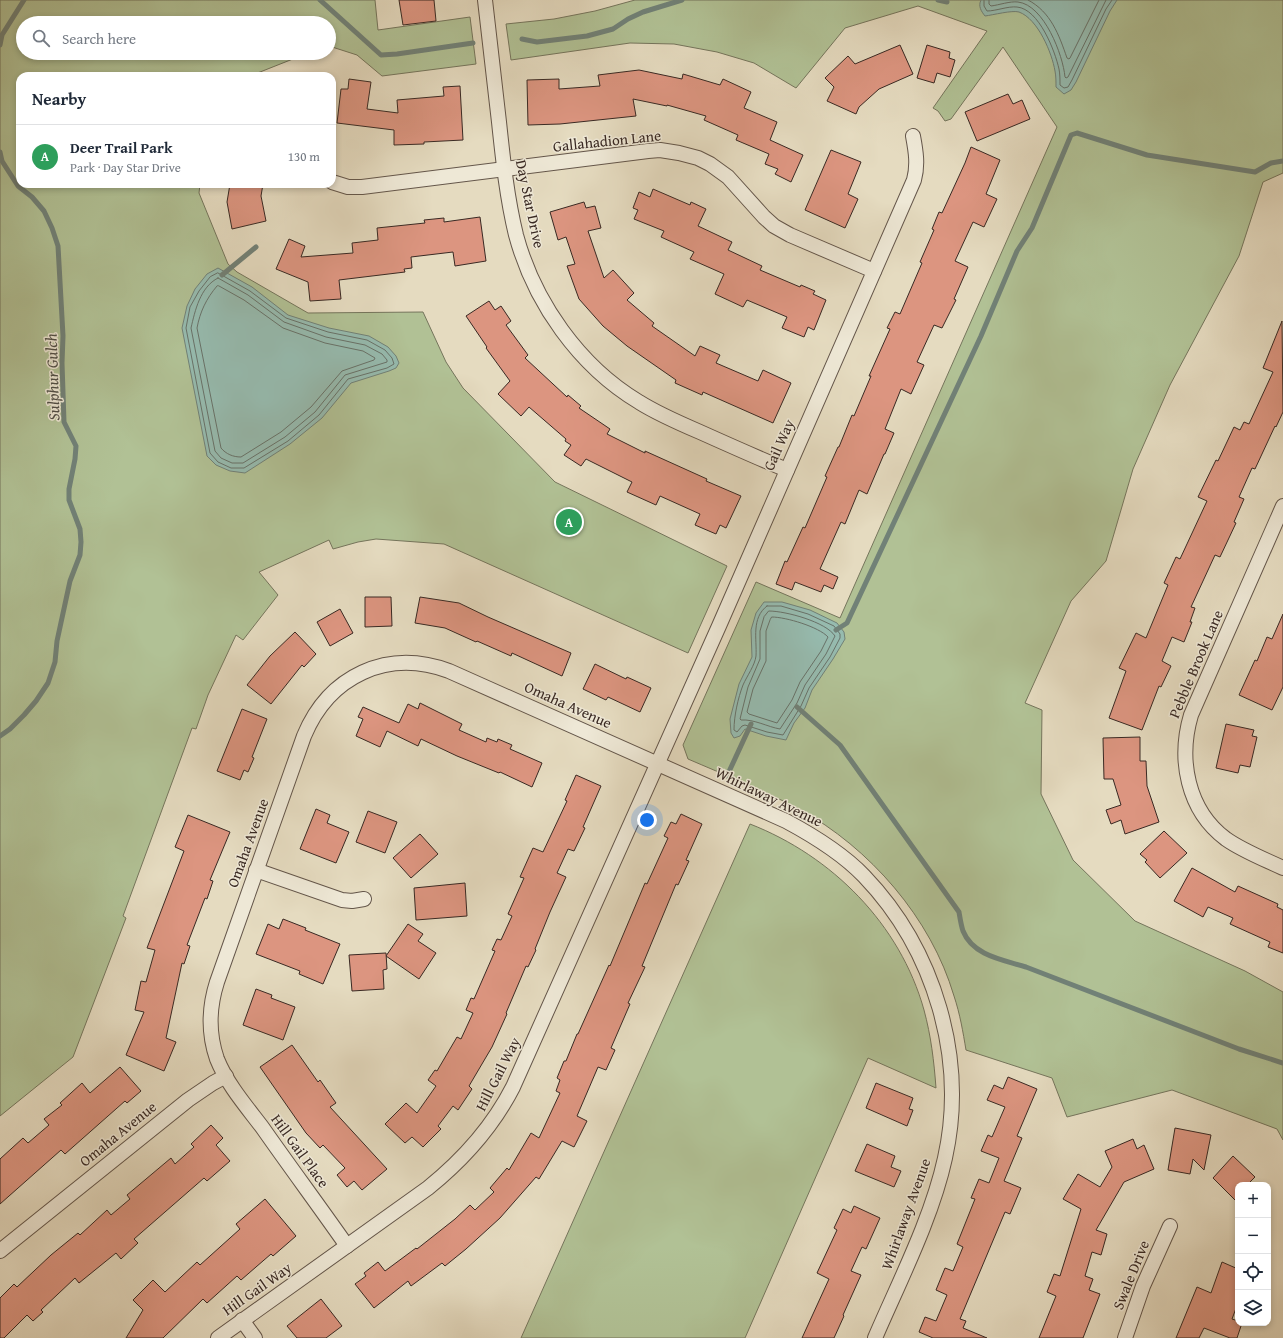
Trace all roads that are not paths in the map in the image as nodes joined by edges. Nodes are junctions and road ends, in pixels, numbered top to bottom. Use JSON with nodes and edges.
{"nodes":[{"id":1,"x":485,"y":0,"type":"edge"},
{"id":2,"x":913,"y":136,"type":"dead end"},
{"id":3,"x":505,"y":170,"type":"junction"},
{"id":4,"x":336,"y":183,"type":"edge"},
{"id":5,"x":874,"y":272,"type":"junction"},
{"id":6,"x":787,"y":470,"type":"junction"},
{"id":7,"x":1283,"y":506,"type":"edge"},
{"id":8,"x":657,"y":764,"type":"junction"},
{"id":9,"x":1283,"y":868,"type":"edge"},
{"id":10,"x":256,"y":870,"type":"junction"},
{"id":11,"x":364,"y":900,"type":"dead end"},
{"id":12,"x":226,"y":1076,"type":"junction"},
{"id":13,"x":1170,"y":1226,"type":"dead end"},
{"id":14,"x":347,"y":1246,"type":"junction"},
{"id":15,"x":0,"y":1251,"type":"edge"},
{"id":16,"x":242,"y":1320,"type":"junction"},
{"id":17,"x":218,"y":1338,"type":"edge"},
{"id":18,"x":256,"y":1338,"type":"edge"},
{"id":19,"x":875,"y":1338,"type":"edge"},
{"id":20,"x":1125,"y":1338,"type":"edge"}],
"edges":[{"from":1,"to":3,"type":"street","name":"Day Star Drive"},
{"from":2,"to":5,"type":"street","name":"Gail Way"},
{"from":3,"to":4,"type":"street","name":"Gallahadion Lane"},
{"from":3,"to":5,"type":"street","name":"Gallahadion Lane"},
{"from":3,"to":6,"type":"street","name":"Day Star Drive"},
{"from":5,"to":6,"type":"street","name":"Gail Way"},
{"from":6,"to":8,"type":"street","name":"Gail Way"},
{"from":7,"to":9,"type":"street","name":"Pebble Brook Lane"},
{"from":8,"to":10,"type":"street","name":"Omaha Avenue"},
{"from":8,"to":14,"type":"street","name":"Hill Gail Way"},
{"from":8,"to":19,"type":"street","name":"Whirlaway Avenue"},
{"from":10,"to":11,"type":"street"},
{"from":10,"to":12,"type":"street","name":"Omaha Avenue"},
{"from":12,"to":14,"type":"street","name":"Hill Gail Place"},
{"from":12,"to":15,"type":"street","name":"Omaha Avenue"},
{"from":13,"to":20,"type":"street","name":"Swale Drive"},
{"from":14,"to":16,"type":"street","name":"Hill Gail Way"},
{"from":16,"to":17,"type":"street","name":"Hill Gail Way"},
{"from":16,"to":18,"type":"street"}]}
